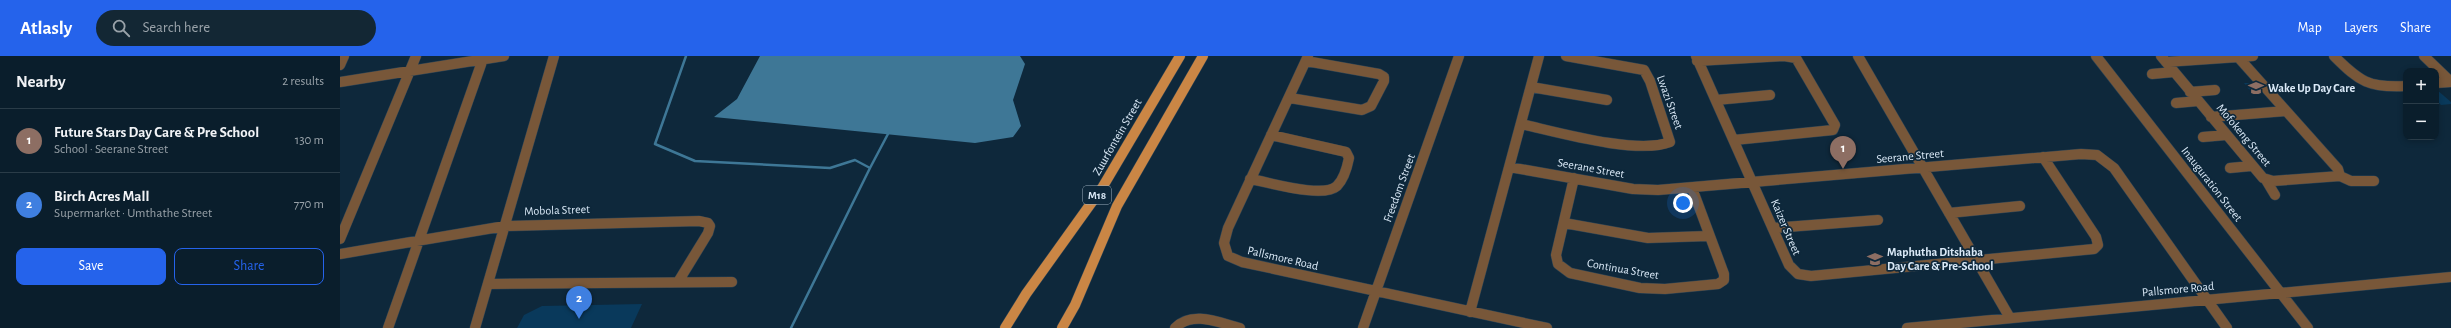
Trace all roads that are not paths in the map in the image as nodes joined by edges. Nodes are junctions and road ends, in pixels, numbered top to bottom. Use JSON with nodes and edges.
{"nodes":[{"id":1,"x":344,"y":56,"type":"edge"},
{"id":2,"x":416,"y":56,"type":"edge"},
{"id":3,"x":504,"y":56,"type":"edge"},
{"id":4,"x":554,"y":56,"type":"edge"},
{"id":5,"x":1180,"y":56,"type":"edge"},
{"id":6,"x":1203,"y":56,"type":"edge"},
{"id":7,"x":1459,"y":56,"type":"edge"},
{"id":8,"x":1539,"y":56,"type":"edge"},
{"id":9,"x":1566,"y":56,"type":"edge"},
{"id":10,"x":1858,"y":56,"type":"edge"},
{"id":11,"x":2096,"y":56,"type":"edge"},
{"id":12,"x":2253,"y":56,"type":"edge"},
{"id":13,"x":2334,"y":56,"type":"edge"},
{"id":14,"x":2424,"y":56,"type":"edge"},
{"id":15,"x":2238,"y":57,"type":"junction"},
{"id":16,"x":483,"y":58,"type":"edge"},
{"id":17,"x":1696,"y":58,"type":"edge"},
{"id":18,"x":1307,"y":59,"type":"edge"},
{"id":19,"x":2163,"y":59,"type":"edge"},
{"id":20,"x":340,"y":65,"type":"edge"},
{"id":21,"x":410,"y":71,"type":"junction"},
{"id":22,"x":2174,"y":72,"type":"junction"},
{"id":23,"x":2152,"y":74,"type":"dead end"},
{"id":24,"x":340,"y":82,"type":"edge"},
{"id":25,"x":2451,"y":82,"type":"edge"},
{"id":26,"x":2439,"y":83,"type":"edge"},
{"id":27,"x":2403,"y":86,"type":"edge"},
{"id":28,"x":1531,"y":87,"type":"junction"},
{"id":29,"x":2214,"y":90,"type":"dead end"},
{"id":30,"x":2190,"y":92,"type":"junction"},
{"id":31,"x":1770,"y":95,"type":"dead end"},
{"id":32,"x":1290,"y":98,"type":"junction"},
{"id":33,"x":1607,"y":100,"type":"dead end"},
{"id":34,"x":1716,"y":100,"type":"junction"},
{"id":35,"x":2198,"y":101,"type":"junction"},
{"id":36,"x":2176,"y":103,"type":"dead end"},
{"id":37,"x":2286,"y":111,"type":"junction"},
{"id":38,"x":2211,"y":117,"type":"junction"},
{"id":39,"x":1521,"y":124,"type":"junction"},
{"id":40,"x":1271,"y":135,"type":"junction"},
{"id":41,"x":2226,"y":135,"type":"junction"},
{"id":42,"x":2203,"y":137,"type":"dead end"},
{"id":43,"x":1734,"y":140,"type":"junction"},
{"id":44,"x":2043,"y":157,"type":"junction"},
{"id":45,"x":1510,"y":166,"type":"junction"},
{"id":46,"x":2251,"y":166,"type":"junction"},
{"id":47,"x":1922,"y":167,"type":"junction"},
{"id":48,"x":2230,"y":168,"type":"dead end"},
{"id":49,"x":2340,"y":176,"type":"junction"},
{"id":50,"x":1574,"y":178,"type":"junction"},
{"id":51,"x":1250,"y":179,"type":"junction"},
{"id":52,"x":2266,"y":180,"type":"junction"},
{"id":53,"x":2374,"y":181,"type":"dead end"},
{"id":54,"x":1753,"y":183,"type":"junction"},
{"id":55,"x":1692,"y":188,"type":"junction"},
{"id":56,"x":2275,"y":195,"type":"dead end"},
{"id":57,"x":2020,"y":206,"type":"dead end"},
{"id":58,"x":1948,"y":213,"type":"junction"},
{"id":59,"x":1878,"y":220,"type":"dead end"},
{"id":60,"x":1564,"y":223,"type":"junction"},
{"id":61,"x":505,"y":226,"type":"junction"},
{"id":62,"x":1773,"y":228,"type":"junction"},
{"id":63,"x":1708,"y":236,"type":"junction"},
{"id":64,"x":340,"y":239,"type":"edge"},
{"id":65,"x":418,"y":241,"type":"junction"},
{"id":66,"x":340,"y":254,"type":"edge"},
{"id":67,"x":1977,"y":261,"type":"junction"},
{"id":68,"x":2451,"y":277,"type":"edge"},
{"id":69,"x":678,"y":282,"type":"junction"},
{"id":70,"x":732,"y":282,"type":"dead end"},
{"id":71,"x":489,"y":284,"type":"junction"},
{"id":72,"x":1376,"y":292,"type":"junction"},
{"id":73,"x":2281,"y":293,"type":"junction"},
{"id":74,"x":2207,"y":300,"type":"junction"},
{"id":75,"x":1470,"y":312,"type":"junction"},
{"id":76,"x":2010,"y":318,"type":"junction"},
{"id":77,"x":388,"y":328,"type":"edge"},
{"id":78,"x":474,"y":328,"type":"edge"},
{"id":79,"x":1005,"y":328,"type":"edge"},
{"id":80,"x":1062,"y":328,"type":"edge"},
{"id":81,"x":1175,"y":328,"type":"edge"},
{"id":82,"x":1240,"y":328,"type":"edge"},
{"id":83,"x":1363,"y":328,"type":"edge"},
{"id":84,"x":1547,"y":328,"type":"edge"},
{"id":85,"x":1907,"y":328,"type":"edge"},
{"id":86,"x":2227,"y":328,"type":"edge"},
{"id":87,"x":2308,"y":328,"type":"edge"}],
"edges":[{"from":1,"to":20,"type":"street"},
{"from":2,"to":21,"type":"street"},
{"from":3,"to":16,"type":"street"},
{"from":4,"to":61,"type":"street"},
{"from":5,"to":79,"type":"main road","name":"Zuurfontein Street","number":"M18"},
{"from":6,"to":80,"type":"main road","number":"M18"},
{"from":7,"to":72,"type":"street","name":"Freedom Street"},
{"from":8,"to":28,"type":"street"},
{"from":9,"to":39,"type":"street","name":"Lwazi Street"},
{"from":10,"to":47,"type":"street"},
{"from":11,"to":73,"type":"street","name":"Inauguration Street"},
{"from":12,"to":15,"type":"street"},
{"from":13,"to":27,"type":"street"},
{"from":14,"to":25,"type":"street"},
{"from":15,"to":19,"type":"street"},
{"from":15,"to":37,"type":"street"},
{"from":16,"to":21,"type":"street"},
{"from":16,"to":65,"type":"street"},
{"from":17,"to":34,"type":"street","name":"Kaizer Street"},
{"from":17,"to":43,"type":"street"},
{"from":18,"to":32,"type":"street","name":"Pallsmore Road"},
{"from":18,"to":32,"type":"street"},
{"from":19,"to":22,"type":"street","name":"Mofokeng Street"},
{"from":21,"to":24,"type":"street"},
{"from":21,"to":64,"type":"street"},
{"from":22,"to":23,"type":"street"},
{"from":22,"to":30,"type":"street","name":"Mofokeng Street"},
{"from":25,"to":26,"type":"street"},
{"from":28,"to":33,"type":"street"},
{"from":28,"to":39,"type":"street"},
{"from":29,"to":30,"type":"street"},
{"from":30,"to":35,"type":"street","name":"Mofokeng Street"},
{"from":31,"to":34,"type":"street"},
{"from":32,"to":40,"type":"street","name":"Pallsmore Road"},
{"from":34,"to":43,"type":"street","name":"Kaizer Street"},
{"from":35,"to":36,"type":"street"},
{"from":35,"to":38,"type":"street","name":"Mofokeng Street"},
{"from":37,"to":38,"type":"street"},
{"from":37,"to":49,"type":"street"},
{"from":38,"to":41,"type":"street","name":"Mofokeng Street"},
{"from":39,"to":45,"type":"street"},
{"from":40,"to":51,"type":"street","name":"Pallsmore Road"},
{"from":40,"to":51,"type":"street"},
{"from":41,"to":42,"type":"street"},
{"from":41,"to":46,"type":"street","name":"Mofokeng Street"},
{"from":43,"to":54,"type":"street","name":"Kaizer Street"},
{"from":44,"to":47,"type":"street","name":"Seerane Street"},
{"from":44,"to":67,"type":"street","name":"Kaizer Street"},
{"from":44,"to":74,"type":"street","name":"Seerane Street"},
{"from":45,"to":50,"type":"street","name":"Seerane Street"},
{"from":45,"to":75,"type":"street"},
{"from":46,"to":48,"type":"street"},
{"from":46,"to":52,"type":"street","name":"Mofokeng Street"},
{"from":47,"to":54,"type":"street","name":"Seerane Street"},
{"from":47,"to":58,"type":"street"},
{"from":49,"to":52,"type":"street","name":"Mofokeng Street"},
{"from":49,"to":53,"type":"street","name":"Mofokeng Street"},
{"from":50,"to":55,"type":"street","name":"Seerane Street"},
{"from":50,"to":60,"type":"street","name":"Continua Street"},
{"from":51,"to":72,"type":"street","name":"Pallsmore Road"},
{"from":52,"to":56,"type":"street"},
{"from":54,"to":55,"type":"street","name":"Seerane Street"},
{"from":54,"to":62,"type":"street","name":"Kaizer Street"},
{"from":55,"to":63,"type":"street","name":"Continua Street"},
{"from":57,"to":58,"type":"street"},
{"from":58,"to":67,"type":"street"},
{"from":59,"to":62,"type":"street"},
{"from":60,"to":63,"type":"street"},
{"from":60,"to":63,"type":"street","name":"Continua Street"},
{"from":61,"to":65,"type":"street","name":"Mobola Street"},
{"from":61,"to":69,"type":"street","name":"Mobola Street"},
{"from":61,"to":71,"type":"street"},
{"from":62,"to":67,"type":"street","name":"Kaizer Street"},
{"from":65,"to":66,"type":"street","name":"Mobola Street"},
{"from":65,"to":77,"type":"street"},
{"from":67,"to":76,"type":"street"},
{"from":68,"to":73,"type":"street","name":"Pallsmore Road"},
{"from":69,"to":70,"type":"street"},
{"from":69,"to":71,"type":"street"},
{"from":71,"to":78,"type":"street"},
{"from":72,"to":75,"type":"street","name":"Pallsmore Road"},
{"from":72,"to":83,"type":"street","name":"Freedom Street"},
{"from":73,"to":74,"type":"street","name":"Pallsmore Road"},
{"from":73,"to":87,"type":"street","name":"Inauguration Street"},
{"from":74,"to":76,"type":"street","name":"Pallsmore Road"},
{"from":74,"to":86,"type":"street","name":"Seerane Street"},
{"from":75,"to":84,"type":"street","name":"Pallsmore Road"},
{"from":76,"to":85,"type":"street","name":"Pallsmore Road"},
{"from":81,"to":82,"type":"street"}]}
